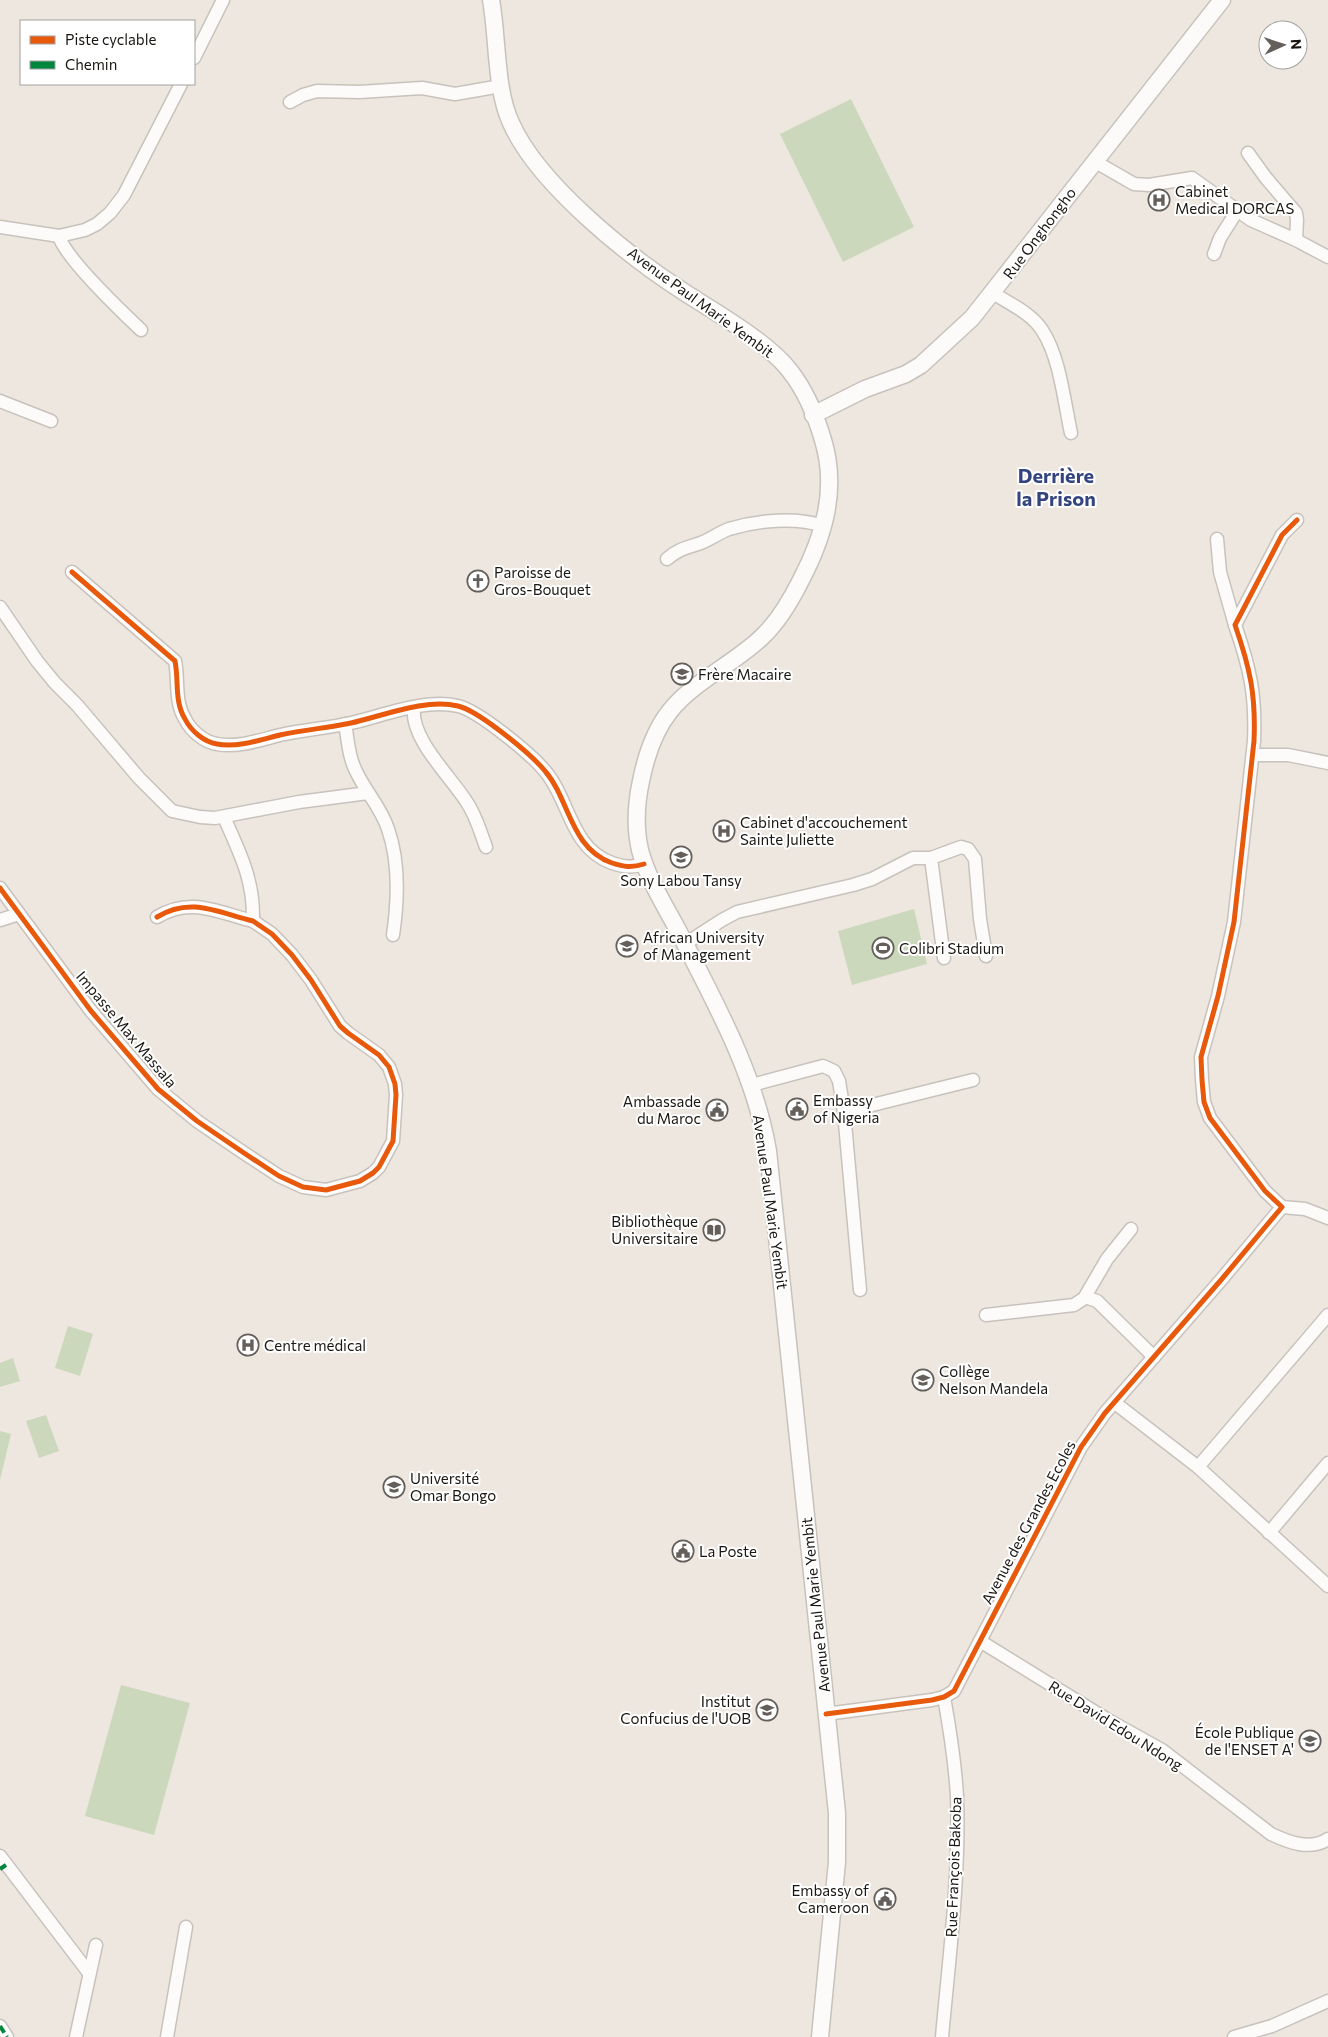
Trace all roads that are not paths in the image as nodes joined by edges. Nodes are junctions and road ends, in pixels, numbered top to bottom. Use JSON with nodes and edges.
{"nodes":[{"id":1,"x":223,"y":0,"type":"edge"},
{"id":2,"x":491,"y":0,"type":"edge"},
{"id":3,"x":1222,"y":0,"type":"edge"},
{"id":4,"x":195,"y":56,"type":"edge"},
{"id":5,"x":180,"y":85,"type":"edge"},
{"id":6,"x":501,"y":86,"type":"junction"},
{"id":7,"x":290,"y":102,"type":"dead end"},
{"id":8,"x":1248,"y":153,"type":"dead end"},
{"id":9,"x":1094,"y":161,"type":"junction"},
{"id":10,"x":1237,"y":211,"type":"junction"},
{"id":11,"x":0,"y":227,"type":"edge"},
{"id":12,"x":59,"y":236,"type":"junction"},
{"id":13,"x":1296,"y":240,"type":"junction"},
{"id":14,"x":1214,"y":254,"type":"dead end"},
{"id":15,"x":1328,"y":257,"type":"edge"},
{"id":16,"x":993,"y":294,"type":"junction"},
{"id":17,"x":141,"y":330,"type":"dead end"},
{"id":18,"x":0,"y":402,"type":"edge"},
{"id":19,"x":813,"y":415,"type":"junction"},
{"id":20,"x":51,"y":421,"type":"dead end"},
{"id":21,"x":1071,"y":433,"type":"dead end"},
{"id":22,"x":1297,"y":520,"type":"dead end"},
{"id":23,"x":824,"y":526,"type":"junction"},
{"id":24,"x":1217,"y":539,"type":"dead end"},
{"id":25,"x":667,"y":558,"type":"dead end"},
{"id":26,"x":72,"y":572,"type":"dead end"},
{"id":27,"x":0,"y":607,"type":"edge"},
{"id":28,"x":1235,"y":625,"type":"junction"},
{"id":29,"x":414,"y":708,"type":"junction"},
{"id":30,"x":345,"y":724,"type":"junction"},
{"id":31,"x":1253,"y":755,"type":"junction"},
{"id":32,"x":1328,"y":763,"type":"edge"},
{"id":33,"x":368,"y":793,"type":"junction"},
{"id":34,"x":224,"y":816,"type":"junction"},
{"id":35,"x":486,"y":847,"type":"dead end"},
{"id":36,"x":931,"y":858,"type":"junction"},
{"id":37,"x":644,"y":864,"type":"junction"},
{"id":38,"x":0,"y":888,"type":"edge"},
{"id":39,"x":19,"y":914,"type":"junction"},
{"id":40,"x":157,"y":917,"type":"dead end"},
{"id":41,"x":0,"y":920,"type":"edge"},
{"id":42,"x":253,"y":921,"type":"junction"},
{"id":43,"x":393,"y":935,"type":"dead end"},
{"id":44,"x":685,"y":944,"type":"junction"},
{"id":45,"x":986,"y":956,"type":"dead end"},
{"id":46,"x":944,"y":958,"type":"dead end"},
{"id":47,"x":973,"y":1080,"type":"dead end"},
{"id":48,"x":752,"y":1085,"type":"junction"},
{"id":49,"x":844,"y":1112,"type":"junction"},
{"id":50,"x":1282,"y":1207,"type":"junction"},
{"id":51,"x":1328,"y":1218,"type":"edge"},
{"id":52,"x":1131,"y":1229,"type":"dead end"},
{"id":53,"x":860,"y":1290,"type":"dead end"},
{"id":54,"x":1086,"y":1297,"type":"junction"},
{"id":55,"x":986,"y":1315,"type":"dead end"},
{"id":56,"x":1328,"y":1315,"type":"edge"},
{"id":57,"x":1154,"y":1357,"type":"junction"},
{"id":58,"x":1115,"y":1403,"type":"junction"},
{"id":59,"x":1328,"y":1463,"type":"edge"},
{"id":60,"x":1198,"y":1467,"type":"junction"},
{"id":61,"x":1269,"y":1533,"type":"junction"},
{"id":62,"x":1328,"y":1586,"type":"edge"},
{"id":63,"x":980,"y":1642,"type":"junction"},
{"id":64,"x":944,"y":1698,"type":"junction"},
{"id":65,"x":826,"y":1714,"type":"junction"},
{"id":66,"x":1328,"y":1839,"type":"edge"},
{"id":67,"x":2,"y":1864,"type":"edge"},
{"id":68,"x":186,"y":1927,"type":"dead end"},
{"id":69,"x":96,"y":1945,"type":"dead end"},
{"id":70,"x":89,"y":1973,"type":"junction"},
{"id":71,"x":1328,"y":2001,"type":"edge"},
{"id":72,"x":0,"y":2026,"type":"edge"},
{"id":73,"x":7,"y":2037,"type":"edge"},
{"id":74,"x":76,"y":2037,"type":"edge"},
{"id":75,"x":167,"y":2037,"type":"edge"},
{"id":76,"x":820,"y":2037,"type":"edge"},
{"id":77,"x":942,"y":2037,"type":"edge"},
{"id":78,"x":1234,"y":2037,"type":"edge"}],
"edges":[{"from":1,"to":4,"type":"street"},
{"from":2,"to":6,"type":"main road","name":"Avenue Paul Marie Yembit"},
{"from":3,"to":9,"type":"main road","name":"Rue Onghongho"},
{"from":5,"to":12,"type":"street"},
{"from":6,"to":7,"type":"street"},
{"from":6,"to":19,"type":"main road","name":"Avenue Paul Marie Yembit"},
{"from":8,"to":13,"type":"street"},
{"from":9,"to":10,"type":"street"},
{"from":9,"to":16,"type":"main road","name":"Rue Onghongho"},
{"from":10,"to":13,"type":"street"},
{"from":10,"to":14,"type":"street"},
{"from":11,"to":12,"type":"street"},
{"from":12,"to":17,"type":"street"},
{"from":13,"to":15,"type":"street"},
{"from":16,"to":19,"type":"main road","name":"Rue Onghongho"},
{"from":16,"to":21,"type":"street"},
{"from":18,"to":20,"type":"street"},
{"from":19,"to":23,"type":"main road","name":"Avenue Paul Marie Yembit"},
{"from":22,"to":28,"type":"street"},
{"from":23,"to":25,"type":"street"},
{"from":23,"to":37,"type":"main road","name":"Avenue Paul Marie Yembit"},
{"from":24,"to":28,"type":"street"},
{"from":26,"to":30,"type":"street"},
{"from":27,"to":34,"type":"street"},
{"from":28,"to":31,"type":"street"},
{"from":29,"to":30,"type":"street"},
{"from":29,"to":35,"type":"street"},
{"from":29,"to":37,"type":"street"},
{"from":30,"to":33,"type":"street"},
{"from":31,"to":32,"type":"street"},
{"from":31,"to":50,"type":"street"},
{"from":33,"to":34,"type":"street"},
{"from":33,"to":43,"type":"street"},
{"from":34,"to":42,"type":"street"},
{"from":36,"to":44,"type":"street"},
{"from":36,"to":45,"type":"street"},
{"from":36,"to":46,"type":"street"},
{"from":37,"to":44,"type":"main road","name":"Avenue Paul Marie Yembit"},
{"from":38,"to":39,"type":"street","name":"Impasse Max Massala"},
{"from":39,"to":41,"type":"street"},
{"from":39,"to":42,"type":"street","name":"Impasse Max Massala"},
{"from":40,"to":42,"type":"street","name":"Impasse Max Massala"},
{"from":44,"to":48,"type":"main road","name":"Avenue Paul Marie Yembit"},
{"from":47,"to":49,"type":"street"},
{"from":48,"to":49,"type":"street"},
{"from":48,"to":65,"type":"main road","name":"Avenue Paul Marie Yembit"},
{"from":49,"to":53,"type":"street"},
{"from":50,"to":51,"type":"street"},
{"from":50,"to":57,"type":"street","name":"Avenue des Grandes Ecoles"},
{"from":52,"to":54,"type":"street"},
{"from":54,"to":55,"type":"street"},
{"from":54,"to":57,"type":"street"},
{"from":56,"to":60,"type":"street"},
{"from":57,"to":58,"type":"street","name":"Avenue des Grandes Ecoles"},
{"from":58,"to":60,"type":"street"},
{"from":58,"to":63,"type":"street","name":"Avenue des Grandes Ecoles"},
{"from":59,"to":61,"type":"street"},
{"from":60,"to":61,"type":"street"},
{"from":61,"to":62,"type":"street"},
{"from":63,"to":64,"type":"street","name":"Avenue des Grandes Ecoles"},
{"from":63,"to":66,"type":"street","name":"Rue David Edou Ndong"},
{"from":64,"to":65,"type":"street"},
{"from":64,"to":77,"type":"street","name":"Rue François Bakoba"},
{"from":65,"to":76,"type":"main road","name":"Avenue Paul Marie Yembit"},
{"from":67,"to":70,"type":"street"},
{"from":68,"to":75,"type":"street"},
{"from":69,"to":70,"type":"street"},
{"from":70,"to":74,"type":"street"},
{"from":71,"to":78,"type":"street"},
{"from":72,"to":73,"type":"street"}]}
